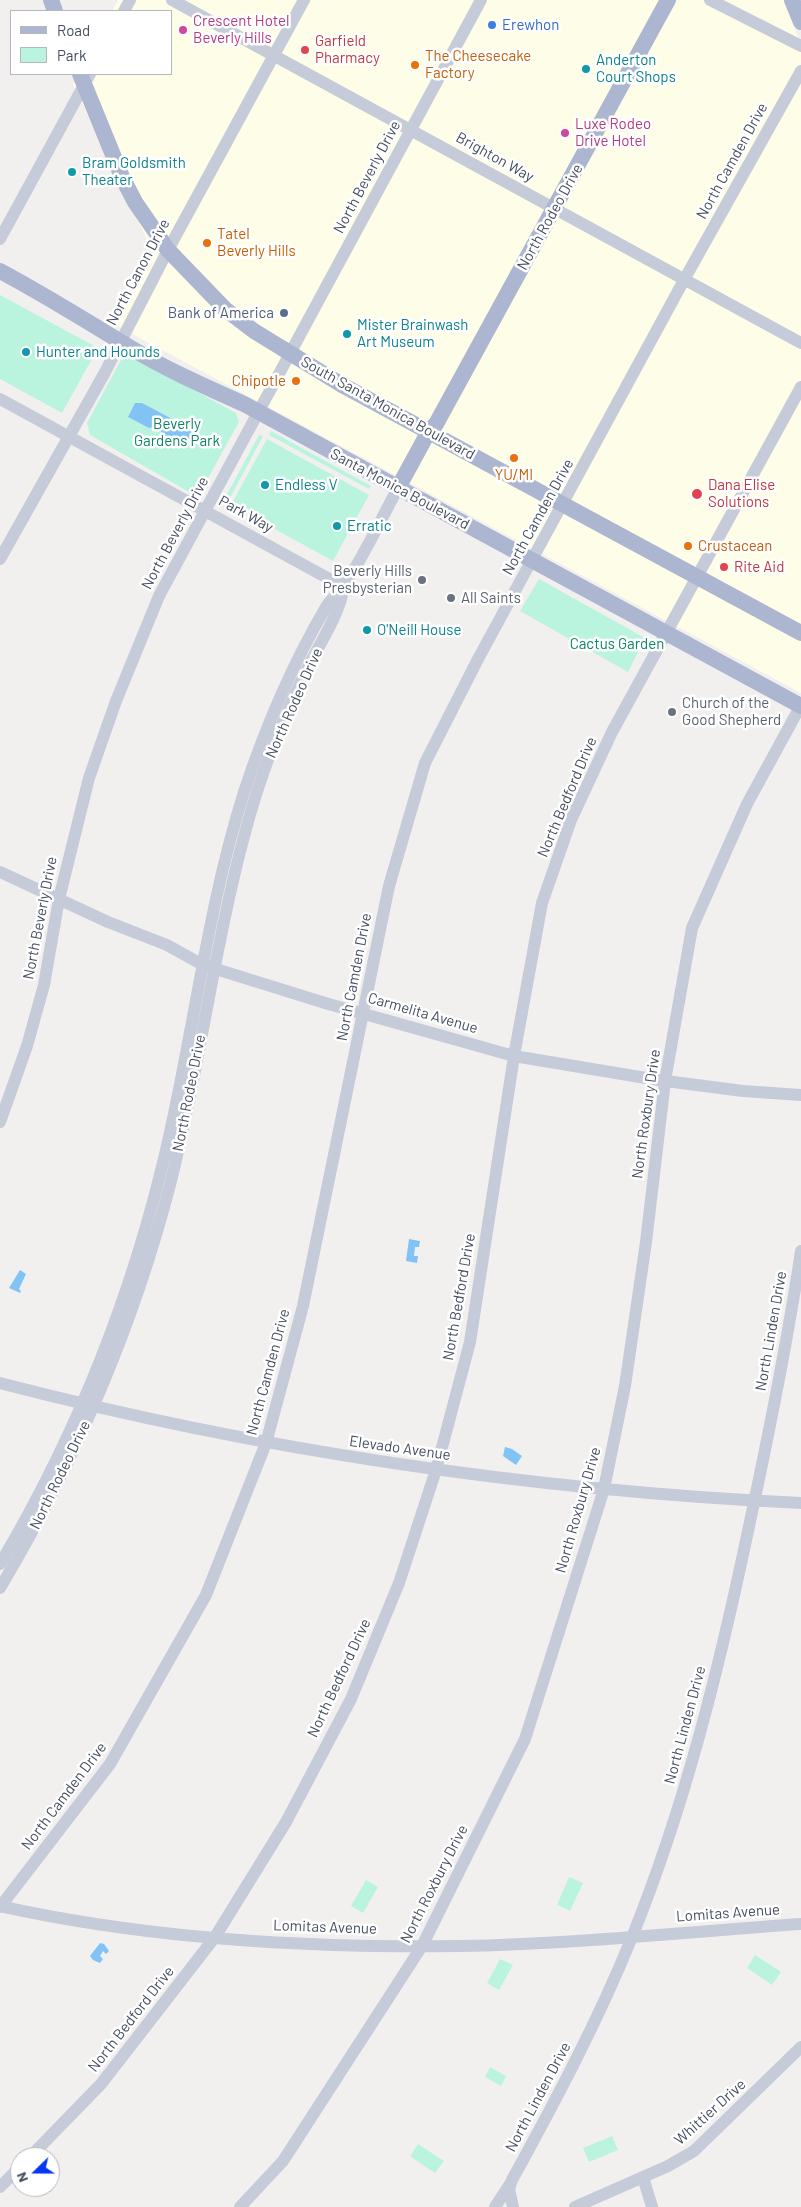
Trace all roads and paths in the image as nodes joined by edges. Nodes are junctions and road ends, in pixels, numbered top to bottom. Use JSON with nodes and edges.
{"nodes":[{"id":1,"x":172,"y":0,"type":"edge"},
{"id":2,"x":304,"y":0,"type":"edge"},
{"id":3,"x":481,"y":0,"type":"edge"},
{"id":4,"x":656,"y":0,"type":"edge"},
{"id":5,"x":668,"y":0,"type":"edge"},
{"id":6,"x":710,"y":0,"type":"edge"},
{"id":7,"x":792,"y":0,"type":"edge"},
{"id":8,"x":801,"y":22,"type":"edge"},
{"id":9,"x":801,"y":46,"type":"edge"},
{"id":10,"x":274,"y":56,"type":"junction"},
{"id":11,"x":801,"y":71,"type":"edge"},
{"id":12,"x":85,"y":77,"type":"edge"},
{"id":13,"x":411,"y":130,"type":"junction"},
{"id":14,"x":551,"y":206,"type":"junction"},
{"id":15,"x":0,"y":239,"type":"edge"},
{"id":16,"x":168,"y":250,"type":"junction"},
{"id":17,"x":0,"y":271,"type":"edge"},
{"id":18,"x":684,"y":280,"type":"junction"},
{"id":19,"x":120,"y":342,"type":"junction"},
{"id":20,"x":801,"y":343,"type":"edge"},
{"id":21,"x":291,"y":353,"type":"junction"},
{"id":22,"x":801,"y":387,"type":"edge"},
{"id":23,"x":0,"y":399,"type":"edge"},
{"id":24,"x":258,"y":412,"type":"junction"},
{"id":25,"x":429,"y":431,"type":"junction"},
{"id":26,"x":69,"y":437,"type":"junction"},
{"id":27,"x":398,"y":488,"type":"junction"},
{"id":28,"x":563,"y":504,"type":"junction"},
{"id":29,"x":205,"y":511,"type":"junction"},
{"id":30,"x":0,"y":559,"type":"edge"},
{"id":31,"x":532,"y":560,"type":"junction"},
{"id":32,"x":697,"y":577,"type":"junction"},
{"id":33,"x":344,"y":587,"type":"junction"},
{"id":34,"x":666,"y":633,"type":"junction"},
{"id":35,"x":801,"y":633,"type":"edge"},
{"id":36,"x":801,"y":706,"type":"edge"},
{"id":37,"x":0,"y":872,"type":"edge"},
{"id":38,"x":59,"y":899,"type":"junction"},
{"id":39,"x":209,"y":966,"type":"junction"},
{"id":40,"x":363,"y":1013,"type":"junction"},
{"id":41,"x":514,"y":1056,"type":"junction"},
{"id":42,"x":665,"y":1081,"type":"junction"},
{"id":43,"x":801,"y":1095,"type":"edge"},
{"id":44,"x":0,"y":1122,"type":"edge"},
{"id":45,"x":801,"y":1251,"type":"edge"},
{"id":46,"x":0,"y":1383,"type":"edge"},
{"id":47,"x":88,"y":1405,"type":"junction"},
{"id":48,"x":266,"y":1443,"type":"junction"},
{"id":49,"x":436,"y":1470,"type":"junction"},
{"id":50,"x":604,"y":1489,"type":"junction"},
{"id":51,"x":755,"y":1500,"type":"junction"},
{"id":52,"x":801,"y":1503,"type":"edge"},
{"id":53,"x":0,"y":1564,"type":"edge"},
{"id":54,"x":0,"y":1588,"type":"edge"},
{"id":55,"x":0,"y":1906,"type":"edge"},
{"id":56,"x":801,"y":1924,"type":"edge"},
{"id":57,"x":632,"y":1936,"type":"junction"},
{"id":58,"x":214,"y":1937,"type":"junction"},
{"id":59,"x":422,"y":1946,"type":"junction"},
{"id":60,"x":801,"y":2047,"type":"edge"},
{"id":61,"x":40,"y":2147,"type":"edge"},
{"id":62,"x":10,"y":2177,"type":"edge"},
{"id":63,"x":643,"y":2177,"type":"junction"},
{"id":64,"x":512,"y":2180,"type":"junction"},
{"id":65,"x":0,"y":2187,"type":"edge"},
{"id":66,"x":240,"y":2207,"type":"edge"},
{"id":67,"x":495,"y":2207,"type":"edge"},
{"id":68,"x":513,"y":2207,"type":"edge"},
{"id":69,"x":575,"y":2207,"type":"edge"},
{"id":70,"x":652,"y":2207,"type":"edge"}],
"edges":[{"from":1,"to":10,"type":"street","name":"Brighton Way"},
{"from":2,"to":10,"type":"street","name":"North Canon Drive"},
{"from":3,"to":13,"type":"street","name":"North Beverly Drive"},
{"from":4,"to":14,"type":"main road","name":"North Rodeo Drive"},
{"from":5,"to":14,"type":"main road","name":"North Rodeo Drive"},
{"from":6,"to":9,"type":"street"},
{"from":7,"to":8,"type":"main road"},
{"from":10,"to":13,"type":"street","name":"Brighton Way"},
{"from":10,"to":16,"type":"street","name":"North Canon Drive"},
{"from":11,"to":18,"type":"street","name":"North Camden Drive"},
{"from":12,"to":15,"type":"street"},
{"from":12,"to":16,"type":"main road","name":"South Santa Monica Boulevard"},
{"from":13,"to":14,"type":"street","name":"Brighton Way"},
{"from":13,"to":21,"type":"street","name":"North Beverly Drive"},
{"from":14,"to":18,"type":"street","name":"Brighton Way"},
{"from":14,"to":25,"type":"main road","name":"North Rodeo Drive"},
{"from":16,"to":19,"type":"street","name":"North Canon Drive"},
{"from":16,"to":21,"type":"main road","name":"South Santa Monica Boulevard"},
{"from":17,"to":19,"type":"main road","name":"Santa Monica Boulevard"},
{"from":18,"to":20,"type":"street","name":"Brighton Way"},
{"from":18,"to":28,"type":"street","name":"North Camden Drive"},
{"from":19,"to":24,"type":"main road","name":"Santa Monica Boulevard"},
{"from":19,"to":26,"type":"street","name":"North Canon Drive"},
{"from":21,"to":24,"type":"street","name":"North Beverly Drive"},
{"from":21,"to":25,"type":"main road","name":"South Santa Monica Boulevard"},
{"from":22,"to":32,"type":"street","name":"North Bedford Drive"},
{"from":23,"to":26,"type":"street","name":"Park Way"},
{"from":24,"to":27,"type":"main road","name":"Santa Monica Boulevard"},
{"from":24,"to":29,"type":"street","name":"North Beverly Drive"},
{"from":25,"to":27,"type":"main road","name":"North Rodeo Drive"},
{"from":25,"to":28,"type":"main road","name":"South Santa Monica Boulevard"},
{"from":26,"to":29,"type":"street","name":"Park Way"},
{"from":26,"to":30,"type":"street","name":"North Canon Drive"},
{"from":27,"to":31,"type":"main road","name":"Santa Monica Boulevard"},
{"from":27,"to":33,"type":"street","name":"North Rodeo Drive"},
{"from":28,"to":31,"type":"street","name":"North Camden Drive"},
{"from":28,"to":32,"type":"main road","name":"South Santa Monica Boulevard"},
{"from":29,"to":33,"type":"street","name":"Park Way"},
{"from":29,"to":38,"type":"street","name":"North Beverly Drive"},
{"from":31,"to":34,"type":"main road","name":"Santa Monica Boulevard"},
{"from":31,"to":40,"type":"street","name":"North Camden Drive"},
{"from":32,"to":34,"type":"street","name":"North Bedford Drive"},
{"from":32,"to":35,"type":"main road","name":"South Santa Monica Boulevard"},
{"from":33,"to":39,"type":"street","name":"North Rodeo Drive"},
{"from":34,"to":36,"type":"main road","name":"Santa Monica Boulevard"},
{"from":34,"to":41,"type":"street","name":"North Bedford Drive"},
{"from":36,"to":42,"type":"street","name":"North Roxbury Drive"},
{"from":37,"to":38,"type":"street","name":"Carmelita Avenue"},
{"from":38,"to":39,"type":"street","name":"Carmelita Avenue"},
{"from":38,"to":44,"type":"street","name":"North Beverly Drive"},
{"from":39,"to":40,"type":"street","name":"Carmelita Avenue"},
{"from":39,"to":47,"type":"street","name":"North Rodeo Drive"},
{"from":40,"to":41,"type":"street","name":"Carmelita Avenue"},
{"from":40,"to":48,"type":"street","name":"North Camden Drive"},
{"from":41,"to":42,"type":"street","name":"Carmelita Avenue"},
{"from":41,"to":49,"type":"street","name":"North Bedford Drive"},
{"from":42,"to":43,"type":"street","name":"Carmelita Avenue"},
{"from":42,"to":50,"type":"street","name":"North Roxbury Drive"},
{"from":45,"to":51,"type":"street","name":"North Linden Drive"},
{"from":46,"to":47,"type":"street","name":"Elevado Avenue"},
{"from":47,"to":48,"type":"street","name":"Elevado Avenue"},
{"from":47,"to":53,"type":"street","name":"North Rodeo Drive"},
{"from":47,"to":54,"type":"street","name":"North Rodeo Drive"},
{"from":48,"to":49,"type":"street","name":"Elevado Avenue"},
{"from":48,"to":55,"type":"street","name":"North Camden Drive"},
{"from":49,"to":50,"type":"street","name":"Elevado Avenue"},
{"from":49,"to":58,"type":"street","name":"North Bedford Drive"},
{"from":50,"to":51,"type":"street","name":"Elevado Avenue"},
{"from":50,"to":59,"type":"street","name":"North Roxbury Drive"},
{"from":51,"to":52,"type":"street","name":"Elevado Avenue"},
{"from":51,"to":57,"type":"street","name":"North Linden Drive"},
{"from":55,"to":58,"type":"street","name":"Lomitas Avenue"},
{"from":56,"to":57,"type":"street","name":"Lomitas Avenue"},
{"from":57,"to":59,"type":"street","name":"Lomitas Avenue"},
{"from":57,"to":64,"type":"street","name":"North Linden Drive"},
{"from":58,"to":59,"type":"street","name":"Lomitas Avenue"},
{"from":58,"to":61,"type":"street","name":"North Bedford Drive"},
{"from":59,"to":66,"type":"street","name":"North Roxbury Drive"},
{"from":60,"to":63,"type":"street","name":"Whittier Drive"},
{"from":62,"to":65,"type":"street"},
{"from":63,"to":69,"type":"street","name":"Whittier Drive"},
{"from":63,"to":70,"type":"street"},
{"from":64,"to":67,"type":"street","name":"North Linden Drive"},
{"from":64,"to":68,"type":"street","name":"North Linden Drive"}]}
